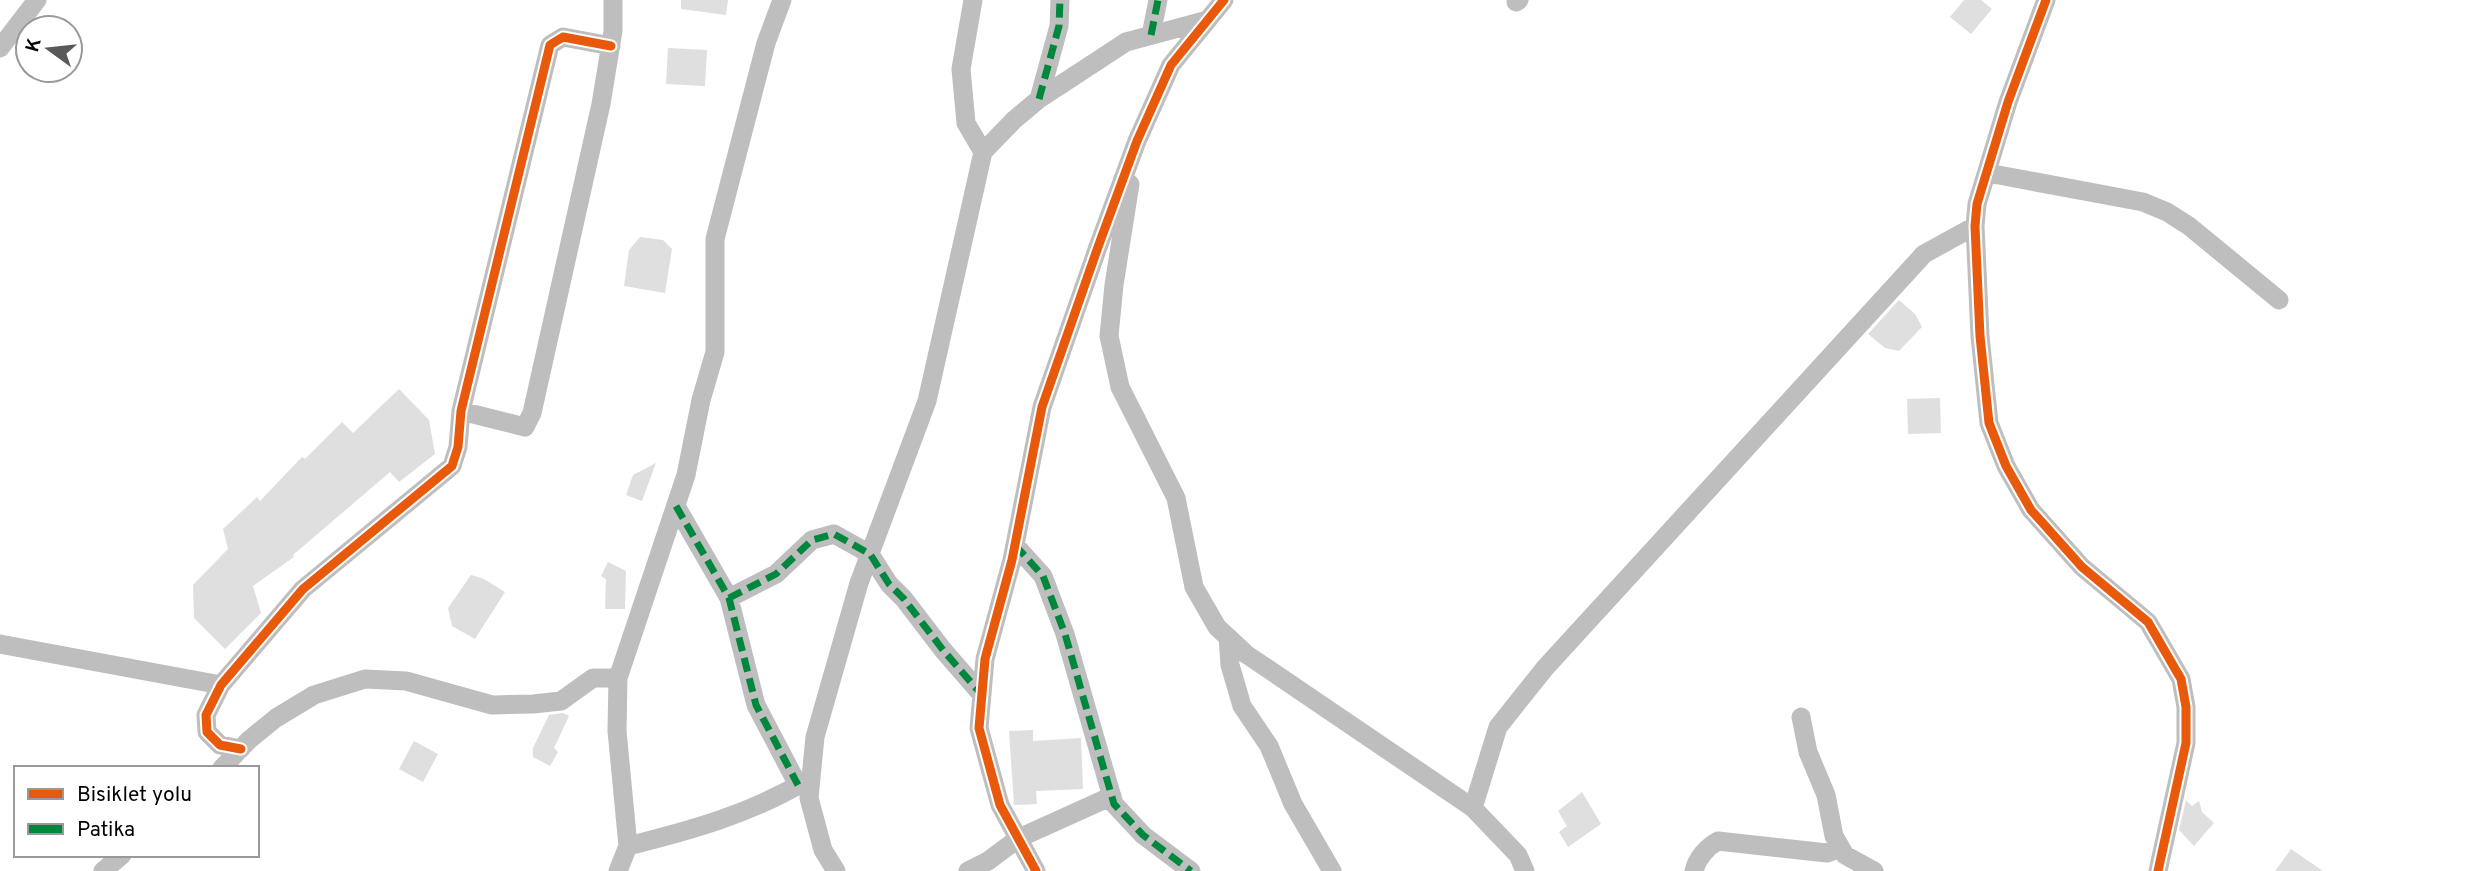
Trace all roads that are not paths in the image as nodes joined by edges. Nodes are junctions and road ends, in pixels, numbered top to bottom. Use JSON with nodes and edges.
{"nodes":[{"id":1,"x":37,"y":0,"type":"edge"},
{"id":2,"x":613,"y":0,"type":"edge"},
{"id":3,"x":782,"y":0,"type":"edge"},
{"id":4,"x":973,"y":0,"type":"edge"},
{"id":5,"x":1060,"y":0,"type":"edge"},
{"id":6,"x":1158,"y":0,"type":"edge"},
{"id":7,"x":1224,"y":0,"type":"edge"},
{"id":8,"x":2046,"y":0,"type":"edge"},
{"id":9,"x":1208,"y":20,"type":"junction"},
{"id":10,"x":1151,"y":35,"type":"junction"},
{"id":11,"x":611,"y":47,"type":"junction"},
{"id":12,"x":0,"y":48,"type":"edge"},
{"id":13,"x":1039,"y":99,"type":"junction"},
{"id":14,"x":1137,"y":141,"type":"junction"},
{"id":15,"x":983,"y":152,"type":"junction"},
{"id":16,"x":1988,"y":173,"type":"junction"},
{"id":17,"x":1975,"y":226,"type":"junction"},
{"id":18,"x":2279,"y":300,"type":"dead end"},
{"id":19,"x":461,"y":411,"type":"junction"},
{"id":20,"x":676,"y":506,"type":"junction"},
{"id":21,"x":1015,"y":545,"type":"junction"},
{"id":22,"x":870,"y":554,"type":"junction"},
{"id":23,"x":729,"y":598,"type":"junction"},
{"id":24,"x":1228,"y":638,"type":"junction"},
{"id":25,"x":0,"y":644,"type":"edge"},
{"id":26,"x":618,"y":678,"type":"junction"},
{"id":27,"x":221,"y":685,"type":"junction"},
{"id":28,"x":982,"y":695,"type":"junction"},
{"id":29,"x":1801,"y":717,"type":"dead end"},
{"id":30,"x":241,"y":749,"type":"junction"},
{"id":31,"x":224,"y":766,"type":"edge"},
{"id":32,"x":805,"y":782,"type":"junction"},
{"id":33,"x":1112,"y":796,"type":"junction"},
{"id":34,"x":1473,"y":808,"type":"junction"},
{"id":35,"x":1018,"y":838,"type":"junction"},
{"id":36,"x":628,"y":846,"type":"junction"},
{"id":37,"x":1840,"y":848,"type":"junction"},
{"id":38,"x":120,"y":857,"type":"edge"},
{"id":39,"x":1329,"y":870,"type":"edge"},
{"id":40,"x":103,"y":871,"type":"edge"},
{"id":41,"x":618,"y":871,"type":"edge"},
{"id":42,"x":836,"y":871,"type":"edge"},
{"id":43,"x":968,"y":871,"type":"edge"},
{"id":44,"x":1037,"y":871,"type":"edge"},
{"id":45,"x":1191,"y":871,"type":"edge"},
{"id":46,"x":1525,"y":871,"type":"edge"},
{"id":47,"x":1694,"y":871,"type":"edge"},
{"id":48,"x":1874,"y":871,"type":"edge"},
{"id":49,"x":2158,"y":871,"type":"edge"}],
"edges":[{"from":1,"to":12,"type":"street"},
{"from":2,"to":11,"type":"street"},
{"from":3,"to":20,"type":"street"},
{"from":4,"to":15,"type":"street"},
{"from":5,"to":13,"type":"street"},
{"from":6,"to":10,"type":"street"},
{"from":7,"to":9,"type":"street"},
{"from":8,"to":16,"type":"street"},
{"from":9,"to":10,"type":"street"},
{"from":9,"to":14,"type":"street"},
{"from":10,"to":13,"type":"street"},
{"from":11,"to":19,"type":"street"},
{"from":11,"to":19,"type":"street"},
{"from":13,"to":15,"type":"street"},
{"from":14,"to":21,"type":"street"},
{"from":14,"to":24,"type":"street"},
{"from":15,"to":22,"type":"street"},
{"from":16,"to":17,"type":"street"},
{"from":16,"to":18,"type":"street"},
{"from":17,"to":34,"type":"street"},
{"from":17,"to":49,"type":"street"},
{"from":19,"to":27,"type":"street"},
{"from":20,"to":23,"type":"street"},
{"from":20,"to":26,"type":"street"},
{"from":21,"to":28,"type":"street"},
{"from":21,"to":33,"type":"street"},
{"from":22,"to":23,"type":"street"},
{"from":22,"to":28,"type":"street"},
{"from":22,"to":32,"type":"street"},
{"from":23,"to":32,"type":"street"},
{"from":24,"to":34,"type":"street"},
{"from":24,"to":39,"type":"street"},
{"from":25,"to":27,"type":"street"},
{"from":26,"to":30,"type":"street"},
{"from":26,"to":36,"type":"street"},
{"from":27,"to":30,"type":"street"},
{"from":28,"to":35,"type":"street"},
{"from":29,"to":37,"type":"street"},
{"from":30,"to":31,"type":"street"},
{"from":32,"to":36,"type":"street"},
{"from":32,"to":42,"type":"street"},
{"from":33,"to":35,"type":"street"},
{"from":33,"to":45,"type":"street"},
{"from":34,"to":46,"type":"street"},
{"from":35,"to":43,"type":"street"},
{"from":35,"to":44,"type":"street"},
{"from":36,"to":41,"type":"street"},
{"from":37,"to":47,"type":"street"},
{"from":37,"to":48,"type":"street"},
{"from":38,"to":40,"type":"street"}]}
